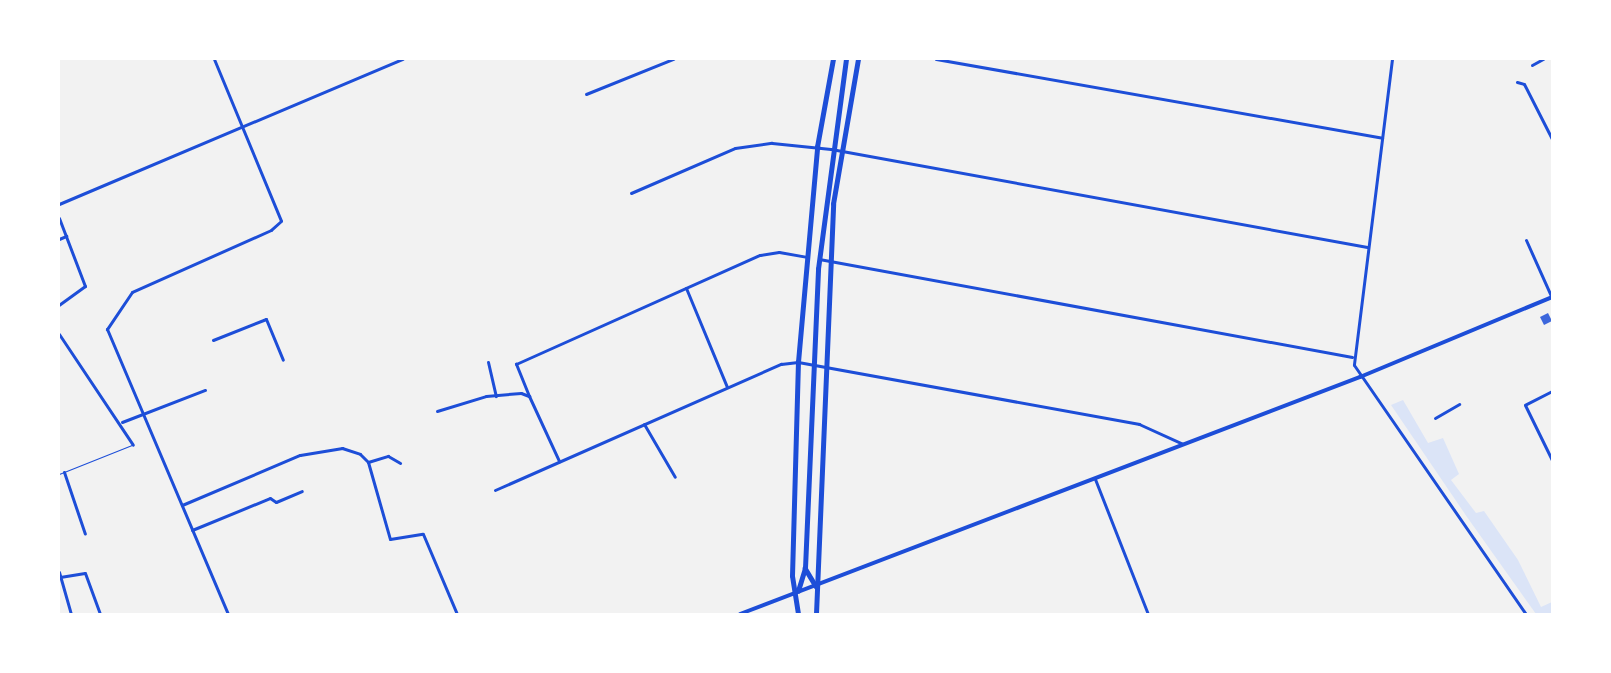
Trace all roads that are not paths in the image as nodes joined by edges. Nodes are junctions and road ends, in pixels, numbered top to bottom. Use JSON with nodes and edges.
{"nodes":[{"id":1,"x":214,"y":59,"type":"edge"},
{"id":2,"x":403,"y":59,"type":"edge"},
{"id":3,"x":672,"y":59,"type":"edge"},
{"id":4,"x":833,"y":59,"type":"edge"},
{"id":5,"x":846,"y":59,"type":"edge"},
{"id":6,"x":858,"y":59,"type":"edge"},
{"id":7,"x":936,"y":59,"type":"edge"},
{"id":8,"x":1392,"y":59,"type":"edge"},
{"id":9,"x":1543,"y":59,"type":"edge"},
{"id":10,"x":1532,"y":65,"type":"dead end"},
{"id":11,"x":1517,"y":82,"type":"dead end"},
{"id":12,"x":586,"y":94,"type":"dead end"},
{"id":13,"x":242,"y":126,"type":"junction"},
{"id":14,"x":1382,"y":138,"type":"junction"},
{"id":15,"x":1552,"y":140,"type":"edge"},
{"id":16,"x":817,"y":147,"type":"junction"},
{"id":17,"x":831,"y":149,"type":"junction"},
{"id":18,"x":842,"y":151,"type":"junction"},
{"id":19,"x":631,"y":193,"type":"dead end"},
{"id":20,"x":59,"y":204,"type":"edge"},
{"id":21,"x":59,"y":218,"type":"edge"},
{"id":22,"x":66,"y":236,"type":"junction"},
{"id":23,"x":59,"y":239,"type":"edge"},
{"id":24,"x":1526,"y":240,"type":"dead end"},
{"id":25,"x":1367,"y":247,"type":"junction"},
{"id":26,"x":807,"y":257,"type":"junction"},
{"id":27,"x":819,"y":260,"type":"junction"},
{"id":28,"x":830,"y":262,"type":"junction"},
{"id":29,"x":686,"y":288,"type":"junction"},
{"id":30,"x":1552,"y":298,"type":"edge"},
{"id":31,"x":59,"y":305,"type":"edge"},
{"id":32,"x":59,"y":334,"type":"edge"},
{"id":33,"x":213,"y":340,"type":"dead end"},
{"id":34,"x":1352,"y":357,"type":"junction"},
{"id":35,"x":283,"y":360,"type":"dead end"},
{"id":36,"x":488,"y":362,"type":"dead end"},
{"id":37,"x":798,"y":362,"type":"junction"},
{"id":38,"x":812,"y":365,"type":"junction"},
{"id":39,"x":825,"y":369,"type":"junction"},
{"id":40,"x":1360,"y":377,"type":"junction"},
{"id":41,"x":727,"y":388,"type":"junction"},
{"id":42,"x":205,"y":390,"type":"dead end"},
{"id":43,"x":1552,"y":391,"type":"edge"},
{"id":44,"x":496,"y":396,"type":"junction"},
{"id":45,"x":529,"y":396,"type":"junction"},
{"id":46,"x":1459,"y":404,"type":"dead end"},
{"id":47,"x":437,"y":411,"type":"dead end"},
{"id":48,"x":142,"y":417,"type":"junction"},
{"id":49,"x":1435,"y":418,"type":"dead end"},
{"id":50,"x":122,"y":422,"type":"junction"},
{"id":51,"x":644,"y":424,"type":"junction"},
{"id":52,"x":133,"y":444,"type":"joint"},
{"id":53,"x":1183,"y":444,"type":"junction"},
{"id":54,"x":1552,"y":460,"type":"edge"},
{"id":55,"x":559,"y":461,"type":"junction"},
{"id":56,"x":368,"y":462,"type":"junction"},
{"id":57,"x":400,"y":463,"type":"dead end"},
{"id":58,"x":64,"y":472,"type":"junction"},
{"id":59,"x":59,"y":474,"type":"edge"},
{"id":60,"x":675,"y":477,"type":"dead end"},
{"id":61,"x":1095,"y":479,"type":"junction"},
{"id":62,"x":302,"y":490,"type":"dead end"},
{"id":63,"x":495,"y":490,"type":"dead end"},
{"id":64,"x":182,"y":505,"type":"junction"},
{"id":65,"x":192,"y":530,"type":"junction"},
{"id":66,"x":85,"y":534,"type":"dead end"},
{"id":67,"x":805,"y":568,"type":"junction"},
{"id":68,"x":59,"y":572,"type":"edge"},
{"id":69,"x":60,"y":577,"type":"junction"},
{"id":70,"x":816,"y":587,"type":"junction"},
{"id":71,"x":798,"y":592,"type":"junction"},
{"id":72,"x":71,"y":614,"type":"edge"},
{"id":73,"x":100,"y":614,"type":"edge"},
{"id":74,"x":228,"y":614,"type":"edge"},
{"id":75,"x":457,"y":614,"type":"edge"},
{"id":76,"x":740,"y":614,"type":"edge"},
{"id":77,"x":798,"y":614,"type":"edge"},
{"id":78,"x":816,"y":614,"type":"edge"},
{"id":79,"x":1148,"y":614,"type":"edge"},
{"id":80,"x":1526,"y":614,"type":"edge"}],
"edges":[{"from":1,"to":13,"type":"street"},
{"from":2,"to":13,"type":"street"},
{"from":3,"to":12,"type":"street"},
{"from":4,"to":16,"type":"main road"},
{"from":5,"to":17,"type":"main road"},
{"from":6,"to":18,"type":"main road"},
{"from":7,"to":14,"type":"street"},
{"from":8,"to":14,"type":"street"},
{"from":9,"to":10,"type":"street"},
{"from":11,"to":15,"type":"street"},
{"from":13,"to":20,"type":"street"},
{"from":13,"to":48,"type":"street"},
{"from":14,"to":25,"type":"street"},
{"from":16,"to":17,"type":"street"},
{"from":16,"to":19,"type":"street"},
{"from":16,"to":26,"type":"main road"},
{"from":17,"to":18,"type":"street"},
{"from":17,"to":27,"type":"main road"},
{"from":18,"to":25,"type":"street"},
{"from":18,"to":28,"type":"main road"},
{"from":21,"to":22,"type":"street"},
{"from":22,"to":23,"type":"street"},
{"from":22,"to":31,"type":"street"},
{"from":24,"to":30,"type":"street"},
{"from":25,"to":34,"type":"street"},
{"from":26,"to":29,"type":"street"},
{"from":26,"to":37,"type":"main road"},
{"from":27,"to":28,"type":"street"},
{"from":27,"to":38,"type":"main road"},
{"from":28,"to":34,"type":"street"},
{"from":28,"to":39,"type":"main road"},
{"from":29,"to":41,"type":"street"},
{"from":29,"to":45,"type":"street"},
{"from":30,"to":40,"type":"street"},
{"from":32,"to":50,"type":"street"},
{"from":33,"to":35,"type":"street"},
{"from":34,"to":40,"type":"street"},
{"from":36,"to":44,"type":"street"},
{"from":37,"to":38,"type":"street"},
{"from":37,"to":41,"type":"street"},
{"from":37,"to":71,"type":"main road"},
{"from":38,"to":39,"type":"street"},
{"from":38,"to":67,"type":"main road"},
{"from":39,"to":53,"type":"street"},
{"from":39,"to":70,"type":"main road"},
{"from":40,"to":53,"type":"street"},
{"from":40,"to":80,"type":"street"},
{"from":41,"to":51,"type":"street"},
{"from":42,"to":48,"type":"street"},
{"from":43,"to":54,"type":"street"},
{"from":44,"to":45,"type":"street"},
{"from":44,"to":47,"type":"street"},
{"from":45,"to":55,"type":"street"},
{"from":46,"to":49,"type":"street"},
{"from":48,"to":50,"type":"street"},
{"from":48,"to":64,"type":"street"},
{"from":50,"to":52,"type":"street"},
{"from":51,"to":55,"type":"street"},
{"from":51,"to":60,"type":"street"},
{"from":52,"to":58,"type":"lane"},
{"from":53,"to":61,"type":"street"},
{"from":55,"to":63,"type":"street"},
{"from":56,"to":57,"type":"street"},
{"from":56,"to":64,"type":"street"},
{"from":56,"to":75,"type":"street"},
{"from":58,"to":59,"type":"lane"},
{"from":58,"to":66,"type":"street"},
{"from":61,"to":70,"type":"street"},
{"from":61,"to":79,"type":"street"},
{"from":62,"to":65,"type":"street"},
{"from":64,"to":65,"type":"street"},
{"from":65,"to":74,"type":"street"},
{"from":67,"to":70,"type":"main road"},
{"from":67,"to":71,"type":"main road"},
{"from":68,"to":69,"type":"street"},
{"from":69,"to":72,"type":"street"},
{"from":69,"to":73,"type":"street"},
{"from":70,"to":71,"type":"street"},
{"from":70,"to":78,"type":"main road"},
{"from":71,"to":76,"type":"street"},
{"from":71,"to":77,"type":"main road"}]}
